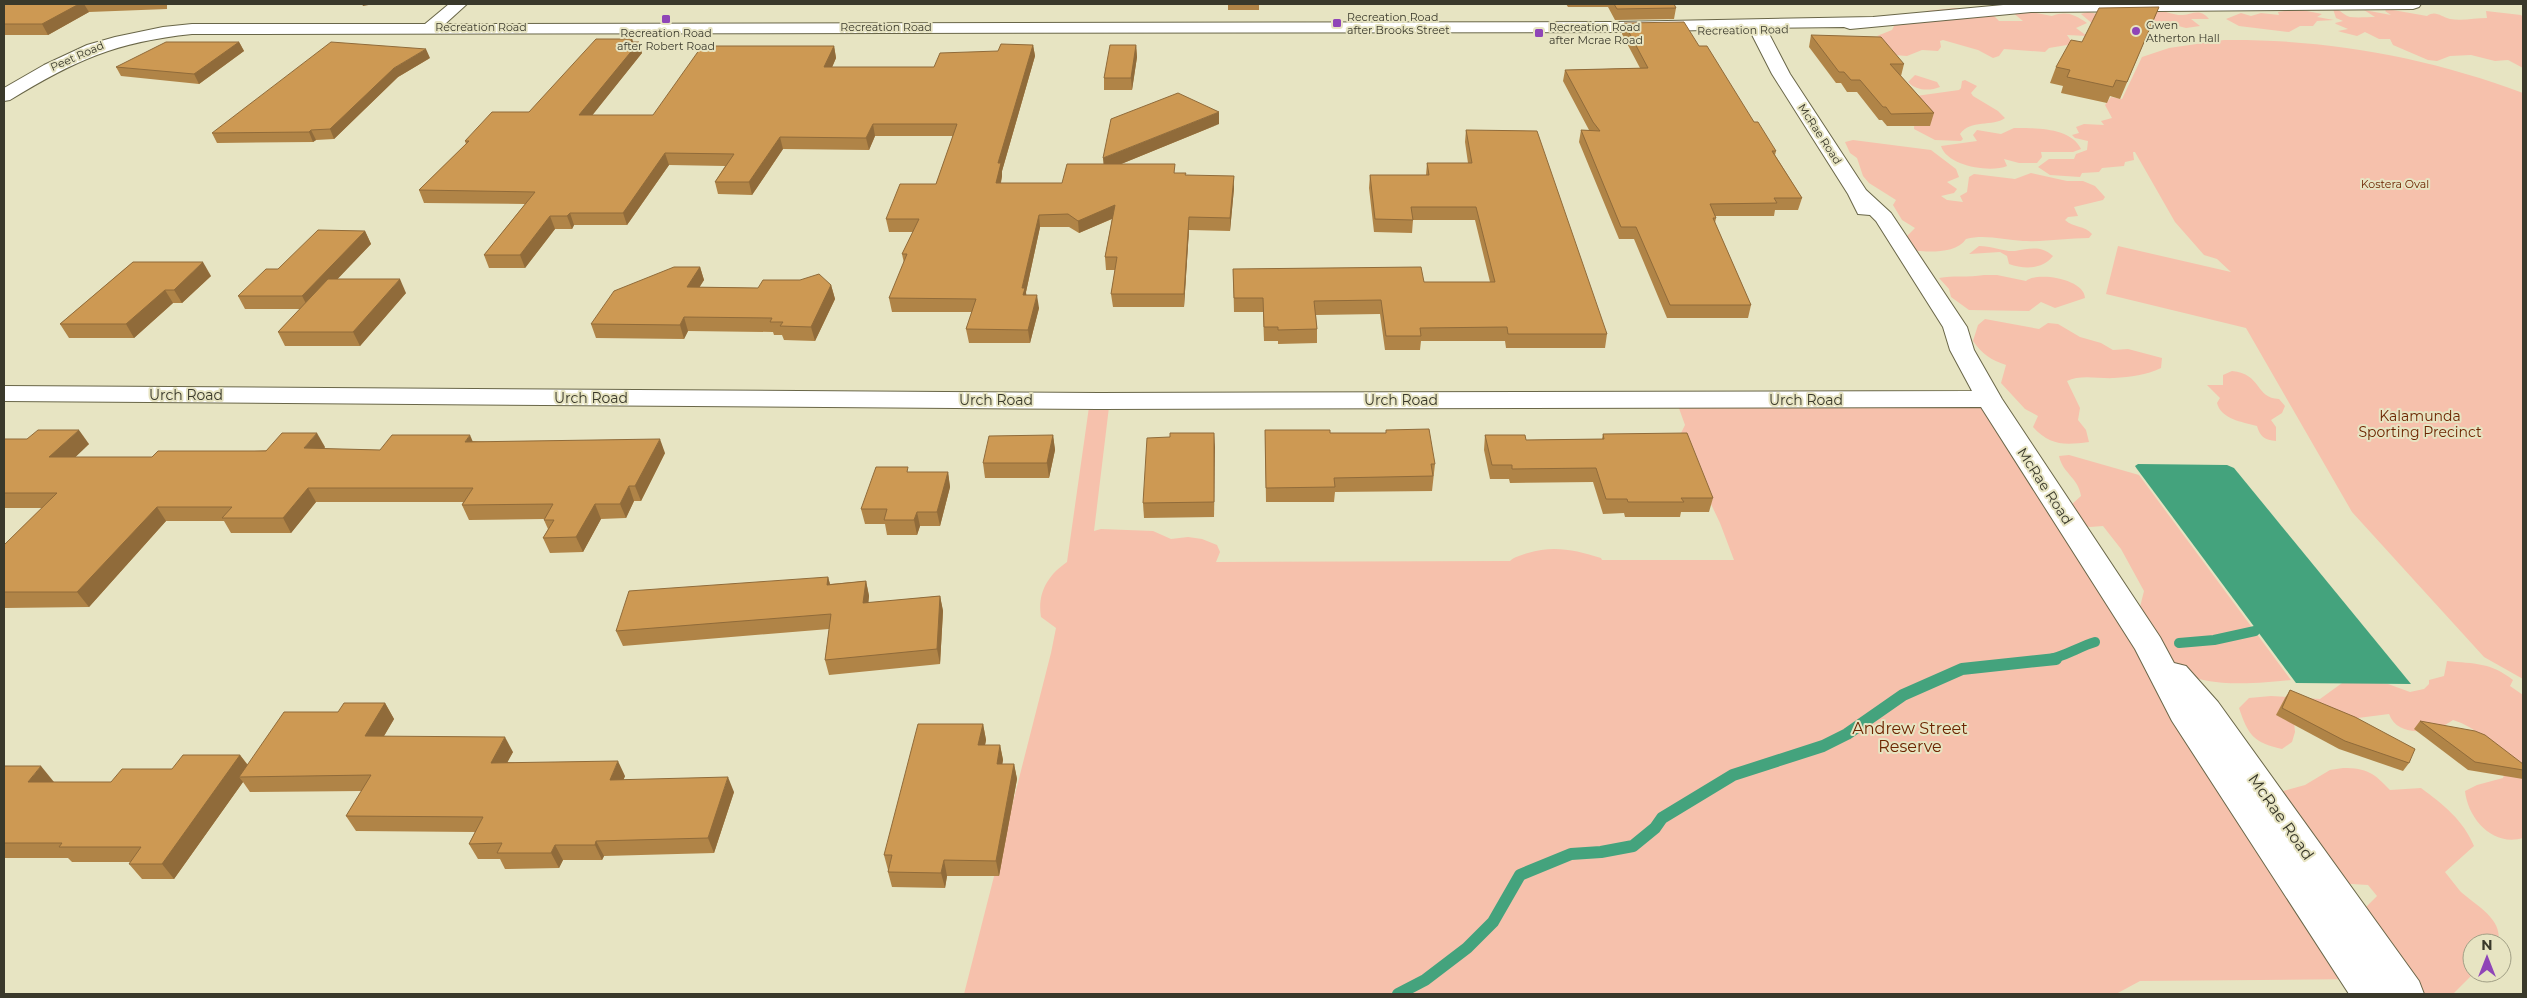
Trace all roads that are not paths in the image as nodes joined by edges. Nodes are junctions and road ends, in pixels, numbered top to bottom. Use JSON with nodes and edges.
{"nodes":[{"id":1,"x":459,"y":4,"type":"edge"},
{"id":2,"x":2088,"y":4,"type":"edge"},
{"id":3,"x":2413,"y":4,"type":"edge"},
{"id":4,"x":1426,"y":11,"type":"dead end"},
{"id":5,"x":431,"y":27,"type":"junction"},
{"id":6,"x":1430,"y":27,"type":"junction"},
{"id":7,"x":1758,"y":28,"type":"junction"},
{"id":8,"x":156,"y":32,"type":"joint"},
{"id":9,"x":1739,"y":35,"type":"junction"},
{"id":10,"x":1781,"y":74,"type":"junction"},
{"id":11,"x":4,"y":96,"type":"edge"},
{"id":12,"x":4,"y":394,"type":"edge"},
{"id":13,"x":1989,"y":400,"type":"junction"},
{"id":14,"x":2149,"y":645,"type":"junction"},
{"id":15,"x":2371,"y":994,"type":"edge"},
{"id":16,"x":2405,"y":994,"type":"edge"}],
"edges":[{"from":1,"to":5,"type":"street"},
{"from":2,"to":3,"type":"street","name":"Recreation Road"},
{"from":2,"to":7,"type":"street","name":"Recreation Road"},
{"from":4,"to":6,"type":"street"},
{"from":5,"to":6,"type":"street","name":"Recreation Road"},
{"from":5,"to":8,"type":"street","name":"Recreation Road"},
{"from":6,"to":9,"type":"street","name":"Recreation Road"},
{"from":7,"to":9,"type":"street","name":"Recreation Road"},
{"from":7,"to":10,"type":"street","name":"McRae Road"},
{"from":8,"to":11,"type":"street","name":"Peet Road"},
{"from":9,"to":10,"type":"street","name":"McRae Road"},
{"from":10,"to":13,"type":"street","name":"McRae Road"},
{"from":12,"to":13,"type":"street","name":"Urch Road"},
{"from":13,"to":14,"type":"street","name":"McRae Road"},
{"from":14,"to":15,"type":"street","name":"McRae Road"},
{"from":14,"to":16,"type":"street","name":"McRae Road"}]}
